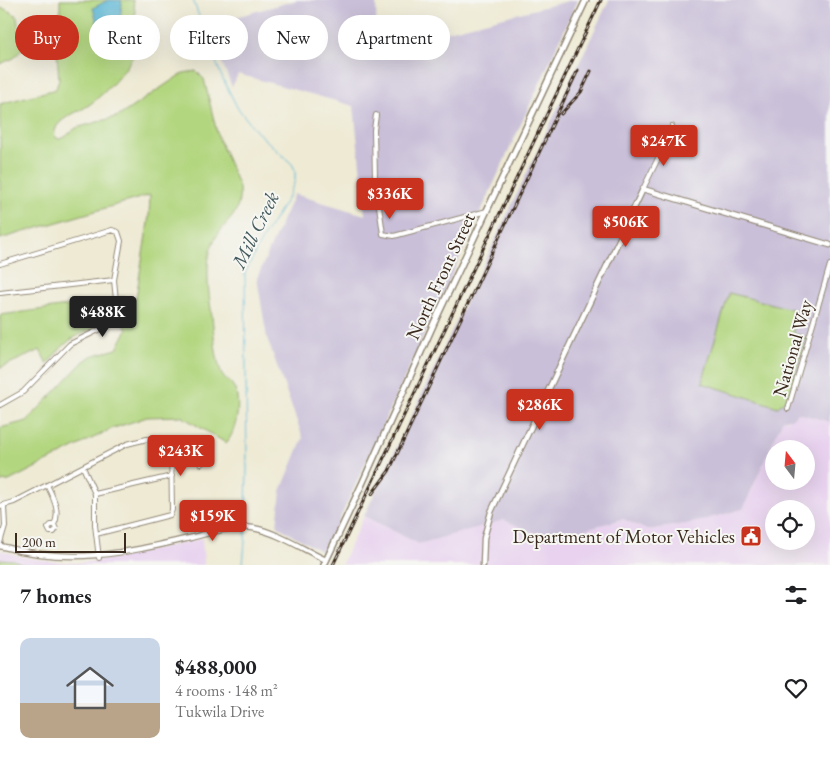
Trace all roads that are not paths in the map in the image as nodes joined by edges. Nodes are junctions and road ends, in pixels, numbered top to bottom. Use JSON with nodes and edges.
{"nodes":[{"id":1,"x":586,"y":0,"type":"edge"},
{"id":2,"x":376,"y":114,"type":"dead end"},
{"id":3,"x":672,"y":126,"type":"dead end"},
{"id":4,"x":643,"y":190,"type":"junction"},
{"id":5,"x":487,"y":210,"type":"junction"},
{"id":6,"x":830,"y":245,"type":"edge"},
{"id":7,"x":0,"y":264,"type":"edge"},
{"id":8,"x":830,"y":265,"type":"edge"},
{"id":9,"x":114,"y":280,"type":"junction"},
{"id":10,"x":0,"y":293,"type":"edge"},
{"id":11,"x":0,"y":405,"type":"edge"},
{"id":12,"x":788,"y":409,"type":"dead end"},
{"id":13,"x":172,"y":460,"type":"junction"},
{"id":14,"x":198,"y":460,"type":"dead end"},
{"id":15,"x":83,"y":467,"type":"junction"},
{"id":16,"x":172,"y":476,"type":"junction"},
{"id":17,"x":47,"y":485,"type":"junction"},
{"id":18,"x":95,"y":494,"type":"junction"},
{"id":19,"x":2,"y":506,"type":"edge"},
{"id":20,"x":54,"y":526,"type":"dead end"},
{"id":21,"x":96,"y":534,"type":"junction"},
{"id":22,"x":0,"y":544,"type":"edge"},
{"id":23,"x":99,"y":558,"type":"junction"},
{"id":24,"x":325,"y":562,"type":"edge"},
{"id":25,"x":483,"y":565,"type":"edge"}],
"edges":[{"from":1,"to":5,"type":"main road","name":"North Front Street"},
{"from":2,"to":5,"type":"street"},
{"from":3,"to":4,"type":"street"},
{"from":4,"to":6,"type":"street"},
{"from":4,"to":25,"type":"street"},
{"from":5,"to":24,"type":"main road","name":"North Front Street"},
{"from":7,"to":9,"type":"street"},
{"from":8,"to":12,"type":"street","name":"National Way"},
{"from":9,"to":10,"type":"street"},
{"from":9,"to":11,"type":"street"},
{"from":13,"to":14,"type":"street"},
{"from":13,"to":15,"type":"street"},
{"from":13,"to":16,"type":"street"},
{"from":15,"to":17,"type":"street"},
{"from":15,"to":18,"type":"street"},
{"from":16,"to":18,"type":"street"},
{"from":16,"to":21,"type":"street"},
{"from":17,"to":19,"type":"street"},
{"from":17,"to":20,"type":"street"},
{"from":18,"to":21,"type":"street"},
{"from":19,"to":22,"type":"street"},
{"from":21,"to":23,"type":"street"},
{"from":22,"to":23,"type":"street"},
{"from":23,"to":24,"type":"street"}]}
